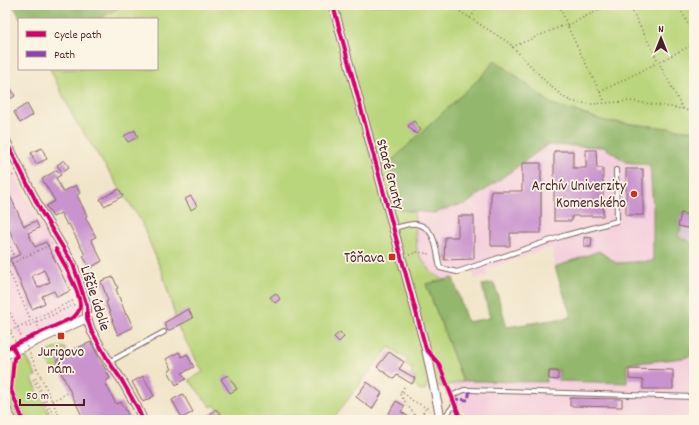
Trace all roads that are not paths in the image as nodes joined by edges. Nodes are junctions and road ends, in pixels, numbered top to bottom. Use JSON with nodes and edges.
{"nodes":[{"id":1,"x":333,"y":5,"type":"edge"},
{"id":2,"x":5,"y":139,"type":"edge"},
{"id":3,"x":616,"y":170,"type":"dead end"},
{"id":4,"x":394,"y":228,"type":"junction"},
{"id":5,"x":88,"y":318,"type":"junction"},
{"id":6,"x":164,"y":332,"type":"dead end"},
{"id":7,"x":426,"y":349,"type":"junction"},
{"id":8,"x":6,"y":352,"type":"edge"},
{"id":9,"x":109,"y":362,"type":"junction"},
{"id":10,"x":451,"y":396,"type":"junction"},
{"id":11,"x":694,"y":398,"type":"edge"},
{"id":12,"x":454,"y":404,"type":"junction"},
{"id":13,"x":5,"y":411,"type":"edge"},
{"id":14,"x":441,"y":418,"type":"edge"},
{"id":15,"x":10,"y":420,"type":"edge"},
{"id":16,"x":143,"y":420,"type":"edge"},
{"id":17,"x":461,"y":420,"type":"edge"}],
"edges":[{"from":1,"to":4,"type":"street","name":"Staré Grunty"},
{"from":2,"to":5,"type":"street","name":"Líščie údolie"},
{"from":3,"to":4,"type":"lane"},
{"from":4,"to":7,"type":"street","name":"Staré Grunty"},
{"from":5,"to":8,"type":"street"},
{"from":5,"to":9,"type":"street","name":"Líščie údolie"},
{"from":6,"to":9,"type":"lane"},
{"from":7,"to":10,"type":"lane"},
{"from":7,"to":14,"type":"street","name":"Staré Grunty"},
{"from":9,"to":16,"type":"street","name":"Líščie údolie"},
{"from":10,"to":11,"type":"lane"},
{"from":10,"to":12,"type":"lane"},
{"from":12,"to":14,"type":"lane"},
{"from":12,"to":17,"type":"lane"},
{"from":13,"to":15,"type":"main road"}]}
